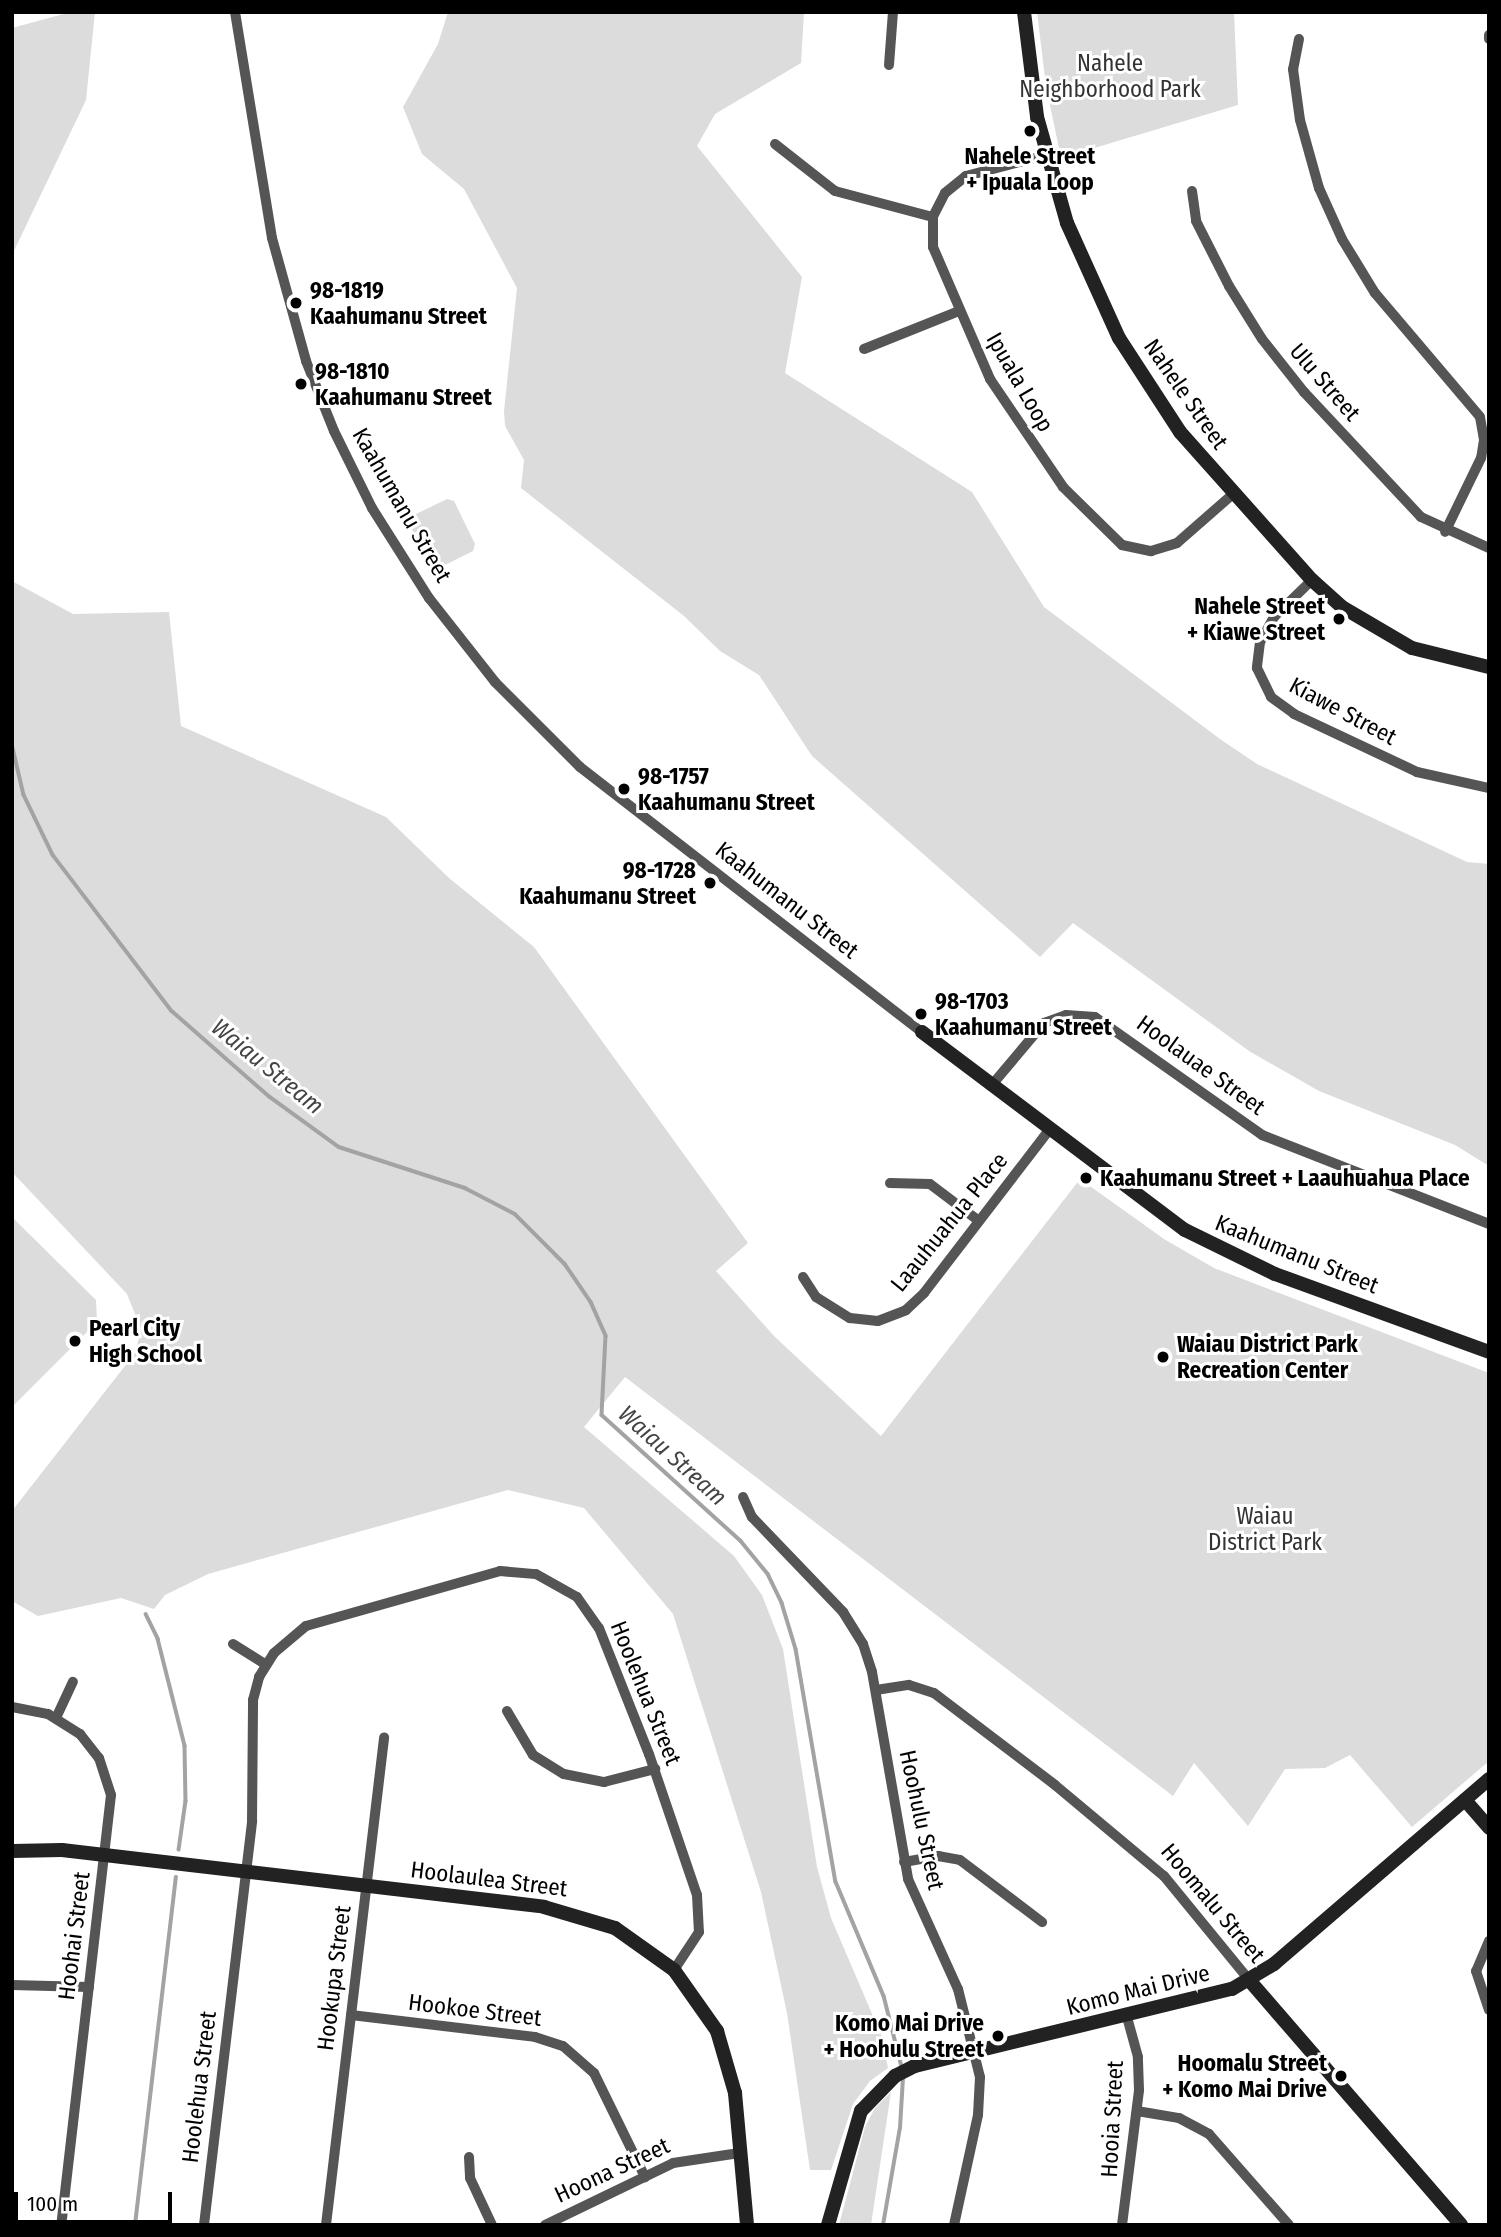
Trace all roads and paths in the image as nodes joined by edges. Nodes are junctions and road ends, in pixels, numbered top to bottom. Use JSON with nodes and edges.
{"nodes":[{"id":1,"x":234,"y":12,"type":"edge"},
{"id":2,"x":893,"y":12,"type":"edge"},
{"id":3,"x":1024,"y":12,"type":"edge"},
{"id":4,"x":1299,"y":39,"type":"dead end"},
{"id":5,"x":889,"y":65,"type":"dead end"},
{"id":6,"x":775,"y":144,"type":"dead end"},
{"id":7,"x":1046,"y":155,"type":"junction"},
{"id":8,"x":1192,"y":191,"type":"dead end"},
{"id":9,"x":933,"y":217,"type":"junction"},
{"id":10,"x":959,"y":311,"type":"junction"},
{"id":11,"x":864,"y":348,"type":"dead end"},
{"id":12,"x":1233,"y":494,"type":"junction"},
{"id":13,"x":1445,"y":532,"type":"junction"},
{"id":14,"x":1489,"y":548,"type":"edge"},
{"id":15,"x":1312,"y":580,"type":"junction"},
{"id":16,"x":1489,"y":667,"type":"edge"},
{"id":17,"x":1489,"y":788,"type":"edge"},
{"id":18,"x":922,"y":1032,"type":"joint"},
{"id":19,"x":991,"y":1086,"type":"junction"},
{"id":20,"x":1049,"y":1130,"type":"junction"},
{"id":21,"x":890,"y":1184,"type":"dead end"},
{"id":22,"x":979,"y":1221,"type":"junction"},
{"id":23,"x":1489,"y":1224,"type":"edge"},
{"id":24,"x":803,"y":1277,"type":"dead end"},
{"id":25,"x":1489,"y":1352,"type":"edge"},
{"id":26,"x":743,"y":1497,"type":"dead end"},
{"id":27,"x":233,"y":1644,"type":"dead end"},
{"id":28,"x":266,"y":1665,"type":"junction"},
{"id":29,"x":73,"y":1682,"type":"dead end"},
{"id":30,"x":876,"y":1690,"type":"junction"},
{"id":31,"x":12,"y":1707,"type":"edge"},
{"id":32,"x":507,"y":1711,"type":"dead end"},
{"id":33,"x":56,"y":1718,"type":"junction"},
{"id":34,"x":384,"y":1737,"type":"dead end"},
{"id":35,"x":655,"y":1769,"type":"junction"},
{"id":36,"x":1489,"y":1779,"type":"edge"},
{"id":37,"x":1465,"y":1800,"type":"junction"},
{"id":38,"x":1489,"y":1828,"type":"edge"},
{"id":39,"x":12,"y":1851,"type":"edge"},
{"id":40,"x":105,"y":1855,"type":"junction"},
{"id":41,"x":904,"y":1862,"type":"junction"},
{"id":42,"x":246,"y":1871,"type":"junction"},
{"id":43,"x":366,"y":1886,"type":"junction"},
{"id":44,"x":1042,"y":1922,"type":"dead end"},
{"id":45,"x":1489,"y":1941,"type":"edge"},
{"id":46,"x":674,"y":1970,"type":"junction"},
{"id":47,"x":1249,"y":1980,"type":"junction"},
{"id":48,"x":12,"y":1985,"type":"edge"},
{"id":49,"x":89,"y":1987,"type":"junction"},
{"id":50,"x":1489,"y":2010,"type":"edge"},
{"id":51,"x":351,"y":2015,"type":"junction"},
{"id":52,"x":1127,"y":2017,"type":"junction"},
{"id":53,"x":975,"y":2052,"type":"junction"},
{"id":54,"x":1137,"y":2111,"type":"junction"},
{"id":55,"x":739,"y":2153,"type":"junction"},
{"id":56,"x":469,"y":2157,"type":"dead end"},
{"id":57,"x":645,"y":2176,"type":"junction"},
{"id":58,"x":61,"y":2225,"type":"edge"},
{"id":59,"x":204,"y":2225,"type":"edge"},
{"id":60,"x":326,"y":2225,"type":"edge"},
{"id":61,"x":492,"y":2225,"type":"edge"},
{"id":62,"x":545,"y":2225,"type":"edge"},
{"id":63,"x":747,"y":2225,"type":"edge"},
{"id":64,"x":828,"y":2225,"type":"edge"},
{"id":65,"x":954,"y":2225,"type":"edge"},
{"id":66,"x":1122,"y":2225,"type":"edge"},
{"id":67,"x":1289,"y":2225,"type":"edge"},
{"id":68,"x":1461,"y":2225,"type":"edge"}],
"edges":[{"from":1,"to":18,"type":"street","name":"Kaahumanu Street"},
{"from":2,"to":5,"type":"street"},
{"from":3,"to":7,"type":"street","name":"Nahele Street"},
{"from":4,"to":13,"type":"street"},
{"from":6,"to":9,"type":"street"},
{"from":7,"to":9,"type":"street"},
{"from":7,"to":12,"type":"street","name":"Nahele Street"},
{"from":8,"to":13,"type":"street","name":"Ulu Street"},
{"from":9,"to":10,"type":"street","name":"Ipuala Loop"},
{"from":10,"to":11,"type":"street"},
{"from":10,"to":12,"type":"street","name":"Ipuala Loop"},
{"from":12,"to":15,"type":"street","name":"Nahele Street"},
{"from":13,"to":14,"type":"street","name":"Ulu Street"},
{"from":15,"to":16,"type":"street","name":"Nahele Street"},
{"from":15,"to":17,"type":"street","name":"Kiawe Street"},
{"from":18,"to":19,"type":"street","name":"Kaahumanu Street"},
{"from":19,"to":20,"type":"street","name":"Kaahumanu Street"},
{"from":19,"to":23,"type":"street","name":"Hoolauae Street"},
{"from":20,"to":22,"type":"street","name":"Laauhuahua Place"},
{"from":20,"to":25,"type":"street","name":"Kaahumanu Street"},
{"from":21,"to":22,"type":"street"},
{"from":22,"to":24,"type":"street","name":"Laauhuahua Place"},
{"from":26,"to":30,"type":"street","name":"Hoohulu Street"},
{"from":27,"to":28,"type":"street"},
{"from":28,"to":35,"type":"street","name":"Hoolehua Street"},
{"from":28,"to":42,"type":"street","name":"Hoolehua Street"},
{"from":29,"to":33,"type":"street"},
{"from":30,"to":41,"type":"street","name":"Hoohulu Street"},
{"from":30,"to":47,"type":"street","name":"Hoomalu Street"},
{"from":31,"to":33,"type":"street","name":"Hoohai Street"},
{"from":32,"to":35,"type":"street"},
{"from":33,"to":40,"type":"street","name":"Hoohai Street"},
{"from":34,"to":43,"type":"street","name":"Hookupa Street"},
{"from":35,"to":46,"type":"street","name":"Hoolehua Street"},
{"from":36,"to":37,"type":"street","name":"Komo Mai Drive"},
{"from":37,"to":38,"type":"street"},
{"from":37,"to":47,"type":"street","name":"Komo Mai Drive"},
{"from":39,"to":40,"type":"street","name":"Hoolaulea Street"},
{"from":40,"to":42,"type":"street","name":"Hoolaulea Street"},
{"from":40,"to":49,"type":"street","name":"Hoohai Street"},
{"from":41,"to":44,"type":"street"},
{"from":41,"to":53,"type":"street","name":"Hoohulu Street"},
{"from":42,"to":43,"type":"street","name":"Hoolaulea Street"},
{"from":42,"to":59,"type":"street","name":"Hoolehua Street"},
{"from":43,"to":46,"type":"street","name":"Hoolaulea Street"},
{"from":43,"to":51,"type":"street","name":"Hookupa Street"},
{"from":45,"to":50,"type":"street"},
{"from":46,"to":55,"type":"street","name":"Hoolaulea Street"},
{"from":47,"to":52,"type":"street","name":"Komo Mai Drive"},
{"from":47,"to":68,"type":"street","name":"Hoomalu Street"},
{"from":48,"to":49,"type":"street"},
{"from":49,"to":58,"type":"street","name":"Hoohai Street"},
{"from":51,"to":57,"type":"street","name":"Hookoe Street"},
{"from":51,"to":60,"type":"street","name":"Hookupa Street"},
{"from":52,"to":53,"type":"street","name":"Komo Mai Drive"},
{"from":52,"to":54,"type":"street","name":"Hooia Street"},
{"from":53,"to":64,"type":"street","name":"Komo Mai Drive"},
{"from":53,"to":65,"type":"street","name":"Hoohulu Street"},
{"from":54,"to":66,"type":"street","name":"Hooia Street"},
{"from":54,"to":67,"type":"street"},
{"from":55,"to":57,"type":"street","name":"Hoona Street"},
{"from":55,"to":63,"type":"street","name":"Hoolaulea Street"},
{"from":56,"to":61,"type":"street"},
{"from":57,"to":62,"type":"street","name":"Hoona Street"}]}
